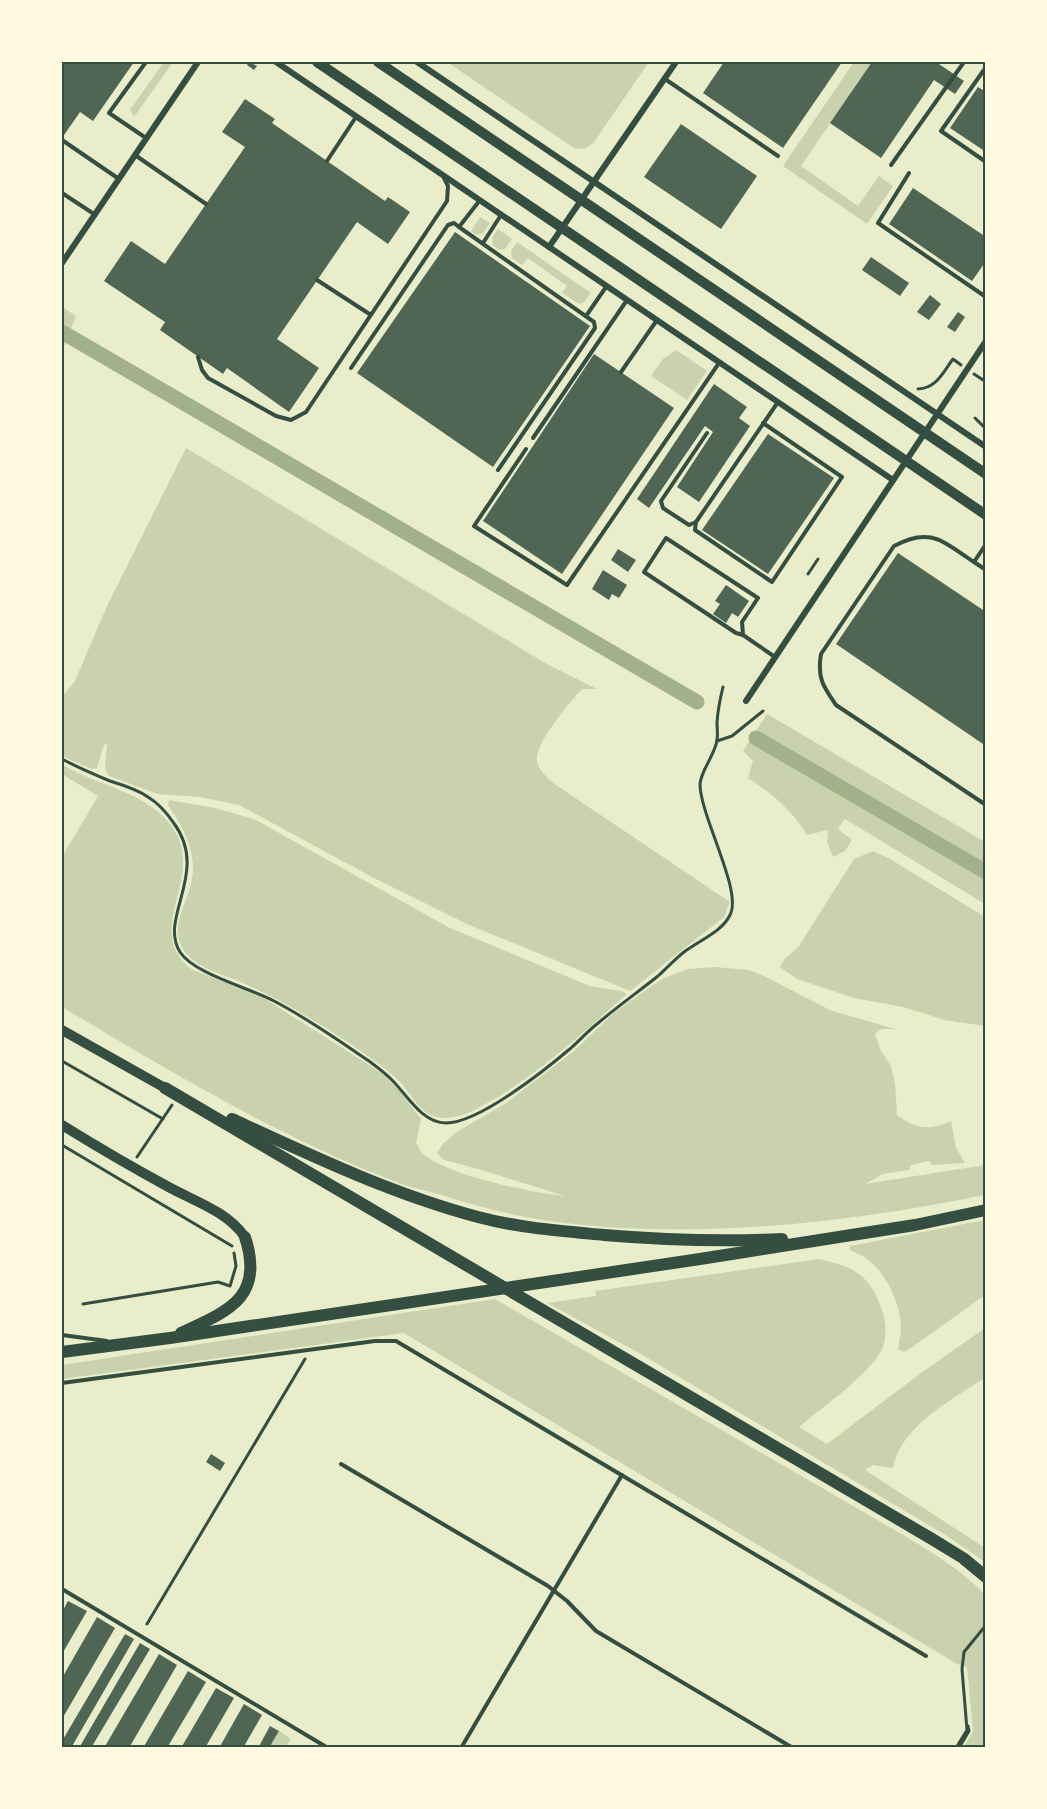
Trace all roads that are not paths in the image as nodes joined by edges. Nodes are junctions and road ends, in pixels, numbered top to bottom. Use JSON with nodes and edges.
{"nodes":[{"id":1,"x":147,"y":62,"type":"edge"},
{"id":2,"x":198,"y":62,"type":"edge"},
{"id":3,"x":276,"y":62,"type":"edge"},
{"id":4,"x":317,"y":62,"type":"edge"},
{"id":5,"x":378,"y":62,"type":"edge"},
{"id":6,"x":417,"y":62,"type":"edge"},
{"id":7,"x":676,"y":62,"type":"edge"},
{"id":8,"x":964,"y":62,"type":"edge"},
{"id":9,"x":986,"y":67,"type":"edge"},
{"id":10,"x":664,"y":79,"type":"junction"},
{"id":11,"x":357,"y":116,"type":"junction"},
{"id":12,"x":146,"y":138,"type":"junction"},
{"id":13,"x":62,"y":140,"type":"edge"},
{"id":14,"x":135,"y":155,"type":"junction"},
{"id":15,"x":778,"y":156,"type":"dead end"},
{"id":16,"x":327,"y":161,"type":"dead end"},
{"id":17,"x":986,"y":162,"type":"edge"},
{"id":18,"x":891,"y":165,"type":"dead end"},
{"id":19,"x":909,"y":173,"type":"dead end"},
{"id":20,"x":442,"y":174,"type":"junction"},
{"id":21,"x":119,"y":179,"type":"junction"},
{"id":22,"x":594,"y":181,"type":"junction"},
{"id":23,"x":62,"y":194,"type":"edge"},
{"id":24,"x":480,"y":200,"type":"junction"},
{"id":25,"x":582,"y":200,"type":"junction"},
{"id":26,"x":206,"y":204,"type":"dead end"},
{"id":27,"x":94,"y":214,"type":"junction"},
{"id":28,"x":502,"y":215,"type":"junction"},
{"id":29,"x":459,"y":227,"type":"junction"},
{"id":30,"x":562,"y":227,"type":"junction"},
{"id":31,"x":483,"y":243,"type":"junction"},
{"id":32,"x":549,"y":247,"type":"junction"},
{"id":33,"x":62,"y":262,"type":"edge"},
{"id":34,"x":317,"y":279,"type":"dead end"},
{"id":35,"x":607,"y":286,"type":"junction"},
{"id":36,"x":986,"y":297,"type":"edge"},
{"id":37,"x":627,"y":300,"type":"junction"},
{"id":38,"x":371,"y":315,"type":"junction"},
{"id":39,"x":586,"y":316,"type":"junction"},
{"id":40,"x":657,"y":320,"type":"junction"},
{"id":41,"x":986,"y":341,"type":"edge"},
{"id":42,"x":198,"y":357,"type":"dead end"},
{"id":43,"x":719,"y":362,"type":"junction"},
{"id":44,"x":351,"y":368,"type":"dead end"},
{"id":45,"x":621,"y":372,"type":"dead end"},
{"id":46,"x":778,"y":402,"type":"junction"},
{"id":47,"x":937,"y":414,"type":"junction"},
{"id":48,"x":764,"y":423,"type":"junction"},
{"id":49,"x":707,"y":433,"type":"dead end"},
{"id":50,"x":925,"y":433,"type":"junction"},
{"id":51,"x":533,"y":438,"type":"dead end"},
{"id":52,"x":986,"y":447,"type":"edge"},
{"id":53,"x":526,"y":449,"type":"dead end"},
{"id":54,"x":906,"y":461,"type":"junction"},
{"id":55,"x":498,"y":470,"type":"dead end"},
{"id":56,"x":986,"y":474,"type":"edge"},
{"id":57,"x":893,"y":480,"type":"junction"},
{"id":58,"x":986,"y":515,"type":"edge"},
{"id":59,"x":696,"y":522,"type":"junction"},
{"id":60,"x":986,"y":544,"type":"edge"},
{"id":61,"x":974,"y":562,"type":"junction"},
{"id":62,"x":986,"y":570,"type":"edge"},
{"id":63,"x":743,"y":635,"type":"junction"},
{"id":64,"x":775,"y":657,"type":"junction"},
{"id":65,"x":746,"y":701,"type":"dead end"},
{"id":66,"x":986,"y":805,"type":"edge"},
{"id":67,"x":62,"y":1030,"type":"edge"},
{"id":68,"x":165,"y":1088,"type":"junction"},
{"id":69,"x":62,"y":1125,"type":"edge"},
{"id":70,"x":986,"y":1210,"type":"edge"},
{"id":71,"x":245,"y":1237,"type":"joint"},
{"id":72,"x":837,"y":1237,"type":"junction"},
{"id":73,"x":62,"y":1335,"type":"edge"},
{"id":74,"x":170,"y":1338,"type":"junction"},
{"id":75,"x":123,"y":1343,"type":"junction"},
{"id":76,"x":62,"y":1352,"type":"edge"},
{"id":77,"x":62,"y":1383,"type":"edge"},
{"id":78,"x":341,"y":1464,"type":"dead end"},
{"id":79,"x":622,"y":1475,"type":"junction"},
{"id":80,"x":986,"y":1577,"type":"edge"},
{"id":81,"x":62,"y":1588,"type":"edge"},
{"id":82,"x":554,"y":1591,"type":"junction"},
{"id":83,"x":926,"y":1656,"type":"dead end"},
{"id":84,"x":328,"y":1748,"type":"edge"},
{"id":85,"x":461,"y":1748,"type":"edge"},
{"id":86,"x":793,"y":1748,"type":"edge"}],
"edges":[{"from":1,"to":12,"type":"lane"},
{"from":2,"to":12,"type":"street"},
{"from":3,"to":11,"type":"street"},
{"from":4,"to":30,"type":"street"},
{"from":5,"to":25,"type":"street"},
{"from":6,"to":22,"type":"street"},
{"from":7,"to":10,"type":"street"},
{"from":8,"to":18,"type":"lane"},
{"from":9,"to":17,"type":"lane"},
{"from":10,"to":15,"type":"lane"},
{"from":10,"to":22,"type":"street"},
{"from":11,"to":16,"type":"lane"},
{"from":11,"to":20,"type":"street"},
{"from":12,"to":14,"type":"street"},
{"from":13,"to":21,"type":"lane"},
{"from":14,"to":21,"type":"street"},
{"from":14,"to":26,"type":"lane"},
{"from":19,"to":36,"type":"lane"},
{"from":20,"to":24,"type":"street"},
{"from":20,"to":38,"type":"lane"},
{"from":21,"to":27,"type":"street"},
{"from":22,"to":25,"type":"street"},
{"from":22,"to":47,"type":"street"},
{"from":23,"to":27,"type":"lane"},
{"from":24,"to":28,"type":"street"},
{"from":24,"to":29,"type":"lane"},
{"from":25,"to":30,"type":"street"},
{"from":25,"to":50,"type":"street"},
{"from":27,"to":33,"type":"street"},
{"from":28,"to":31,"type":"lane"},
{"from":28,"to":32,"type":"street"},
{"from":29,"to":31,"type":"lane"},
{"from":29,"to":44,"type":"lane"},
{"from":30,"to":32,"type":"street"},
{"from":30,"to":54,"type":"street"},
{"from":31,"to":39,"type":"lane"},
{"from":32,"to":35,"type":"street"},
{"from":34,"to":38,"type":"lane"},
{"from":35,"to":37,"type":"street"},
{"from":35,"to":39,"type":"lane"},
{"from":37,"to":40,"type":"street"},
{"from":37,"to":51,"type":"lane"},
{"from":38,"to":42,"type":"lane"},
{"from":39,"to":55,"type":"lane"},
{"from":40,"to":43,"type":"street"},
{"from":40,"to":45,"type":"lane"},
{"from":41,"to":47,"type":"street"},
{"from":43,"to":46,"type":"street"},
{"from":43,"to":53,"type":"lane"},
{"from":46,"to":48,"type":"lane"},
{"from":46,"to":57,"type":"street"},
{"from":47,"to":50,"type":"street"},
{"from":47,"to":52,"type":"street"},
{"from":48,"to":59,"type":"lane"},
{"from":48,"to":59,"type":"lane"},
{"from":49,"to":59,"type":"lane"},
{"from":50,"to":54,"type":"street"},
{"from":50,"to":56,"type":"street"},
{"from":54,"to":57,"type":"street"},
{"from":54,"to":58,"type":"street"},
{"from":57,"to":64,"type":"street"},
{"from":60,"to":61,"type":"lane"},
{"from":61,"to":62,"type":"lane"},
{"from":61,"to":66,"type":"lane"},
{"from":63,"to":63,"type":"lane"},
{"from":63,"to":64,"type":"lane"},
{"from":64,"to":65,"type":"street"},
{"from":67,"to":68,"type":"street"},
{"from":68,"to":72,"type":"main road"},
{"from":68,"to":80,"type":"main road"},
{"from":69,"to":71,"type":"street"},
{"from":70,"to":72,"type":"main road"},
{"from":71,"to":74,"type":"main road"},
{"from":72,"to":74,"type":"main road"},
{"from":73,"to":75,"type":"lane"},
{"from":74,"to":75,"type":"main road"},
{"from":75,"to":76,"type":"main road"},
{"from":77,"to":79,"type":"lane"},
{"from":78,"to":82,"type":"lane"},
{"from":79,"to":82,"type":"lane"},
{"from":79,"to":83,"type":"lane"},
{"from":81,"to":84,"type":"lane"},
{"from":82,"to":85,"type":"lane"},
{"from":82,"to":86,"type":"lane"}]}
